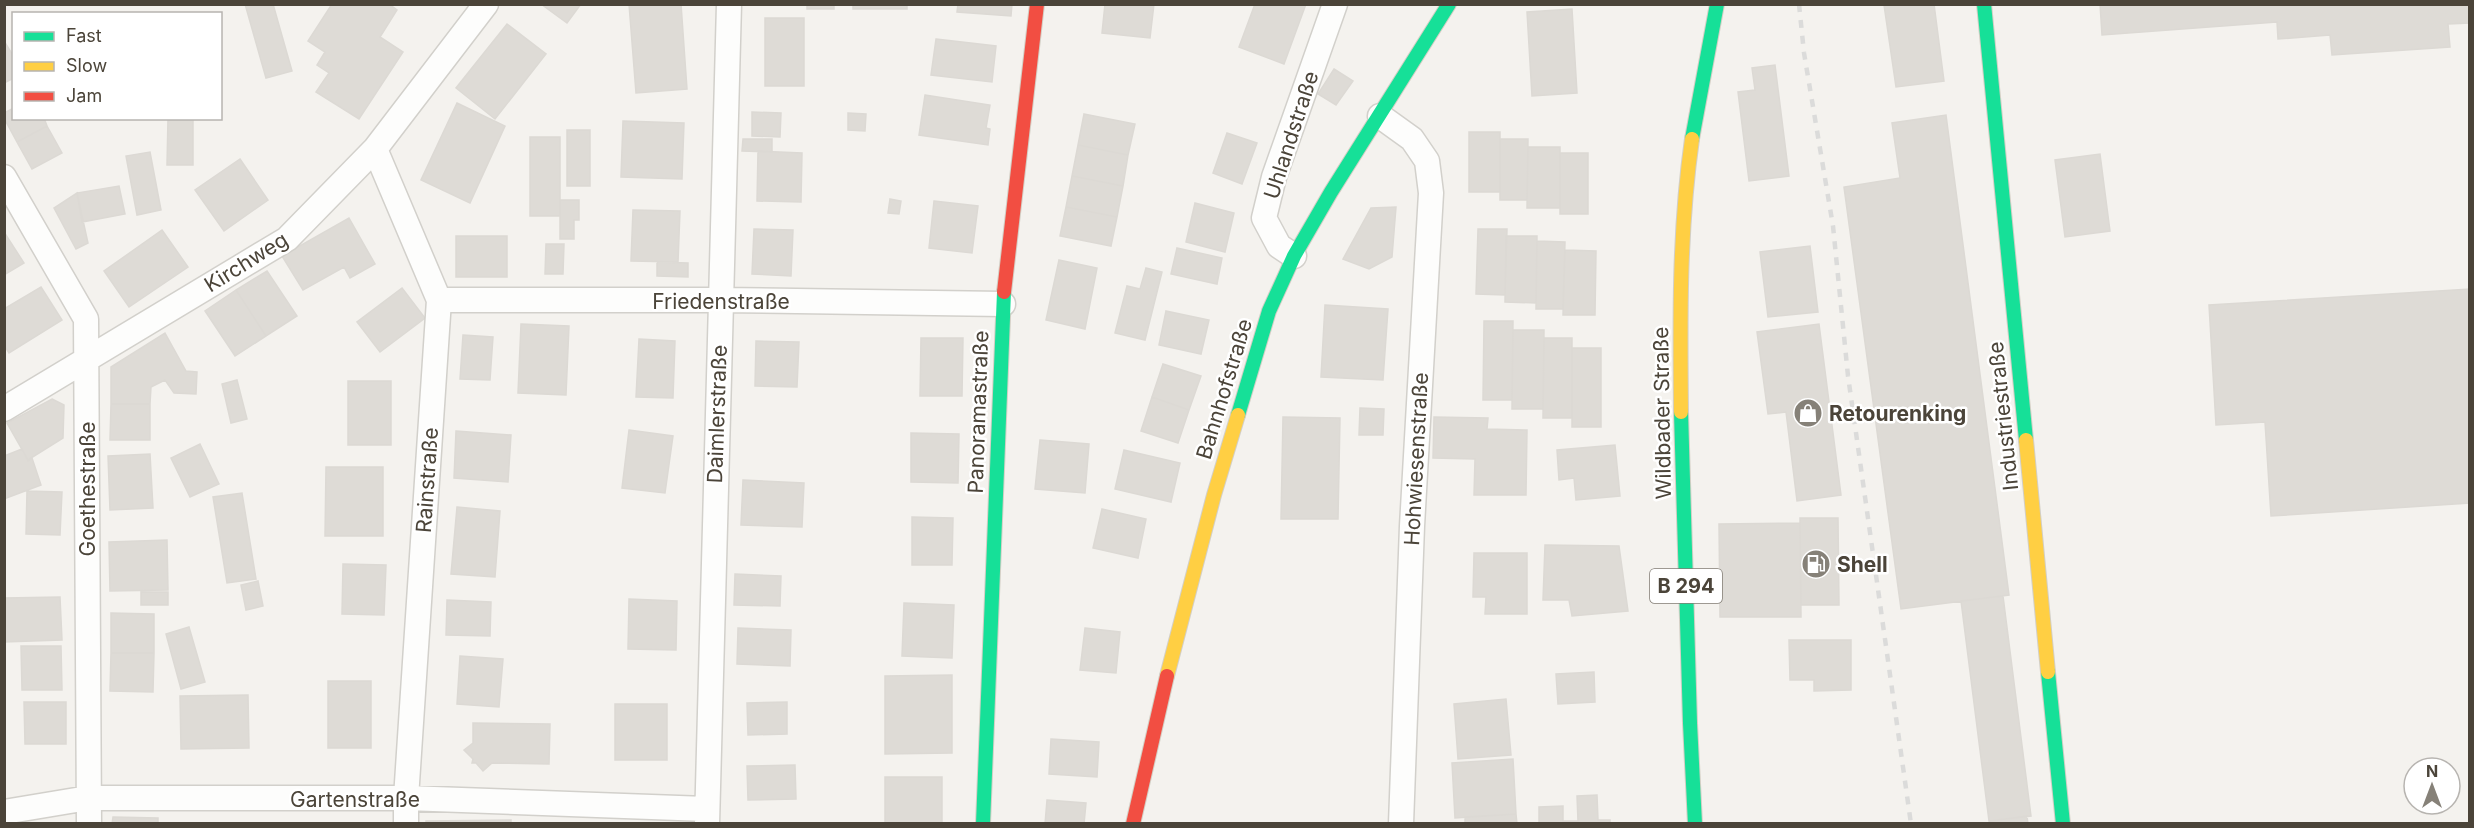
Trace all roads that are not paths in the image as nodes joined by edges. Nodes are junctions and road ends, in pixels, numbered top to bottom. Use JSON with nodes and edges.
{"nodes":[{"id":1,"x":486,"y":4,"type":"edge"},
{"id":2,"x":729,"y":4,"type":"edge"},
{"id":3,"x":1037,"y":4,"type":"edge"},
{"id":4,"x":1335,"y":4,"type":"edge"},
{"id":5,"x":1449,"y":4,"type":"edge"},
{"id":6,"x":1717,"y":4,"type":"edge"},
{"id":7,"x":1984,"y":4,"type":"edge"},
{"id":8,"x":1380,"y":116,"type":"junction"},
{"id":9,"x":375,"y":149,"type":"junction"},
{"id":10,"x":4,"y":177,"type":"edge"},
{"id":11,"x":1293,"y":256,"type":"junction"},
{"id":12,"x":439,"y":300,"type":"junction"},
{"id":13,"x":720,"y":300,"type":"junction"},
{"id":14,"x":1003,"y":304,"type":"junction"},
{"id":15,"x":87,"y":360,"type":"junction"},
{"id":16,"x":4,"y":409,"type":"edge"},
{"id":17,"x":88,"y":798,"type":"junction"},
{"id":18,"x":406,"y":798,"type":"junction"},
{"id":19,"x":4,"y":812,"type":"edge"},
{"id":20,"x":647,"y":815,"type":"edge"},
{"id":21,"x":707,"y":816,"type":"edge"},
{"id":22,"x":89,"y":824,"type":"edge"},
{"id":23,"x":406,"y":824,"type":"edge"},
{"id":24,"x":983,"y":824,"type":"edge"},
{"id":25,"x":1133,"y":824,"type":"edge"},
{"id":26,"x":1401,"y":824,"type":"edge"},
{"id":27,"x":1695,"y":824,"type":"edge"},
{"id":28,"x":2064,"y":824,"type":"edge"}],
"edges":[{"from":1,"to":9,"type":"street","name":"Kirchweg"},
{"from":2,"to":13,"type":"street","name":"Daimlerstraße"},
{"from":3,"to":14,"type":"main road","name":"Panoramastraße"},
{"from":4,"to":11,"type":"street","name":"Uhlandstraße"},
{"from":5,"to":8,"type":"main road","name":"Bahnhofstraße"},
{"from":6,"to":27,"type":"main road","name":"Wildbader Straße","number":"B 294"},
{"from":7,"to":28,"type":"main road","name":"Industriestraße"},
{"from":8,"to":11,"type":"main road","name":"Bahnhofstraße"},
{"from":8,"to":26,"type":"street","name":"Hohwiesenstraße"},
{"from":9,"to":12,"type":"street","name":"Rainstraße"},
{"from":9,"to":15,"type":"street","name":"Kirchweg"},
{"from":10,"to":15,"type":"street","name":"Goethestraße"},
{"from":11,"to":25,"type":"main road","name":"Bahnhofstraße"},
{"from":12,"to":13,"type":"street","name":"Friedenstraße"},
{"from":12,"to":18,"type":"street","name":"Rainstraße"},
{"from":13,"to":14,"type":"street","name":"Friedenstraße"},
{"from":13,"to":21,"type":"street","name":"Daimlerstraße"},
{"from":14,"to":24,"type":"main road","name":"Panoramastraße"},
{"from":15,"to":16,"type":"street","name":"Kirchweg"},
{"from":15,"to":17,"type":"street","name":"Goethestraße"},
{"from":17,"to":18,"type":"street","name":"Gartenstraße"},
{"from":17,"to":19,"type":"street","name":"Gartenstraße"},
{"from":17,"to":22,"type":"street","name":"Goethestraße"},
{"from":18,"to":20,"type":"street","name":"Gartenstraße"},
{"from":18,"to":23,"type":"street","name":"Rainstraße"},
{"from":20,"to":21,"type":"street","name":"Gartenstraße"}]}
